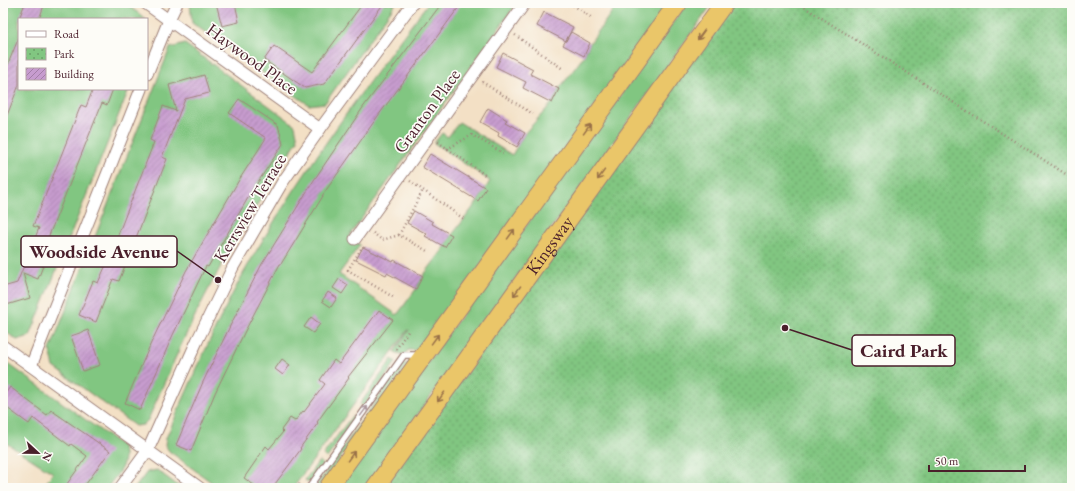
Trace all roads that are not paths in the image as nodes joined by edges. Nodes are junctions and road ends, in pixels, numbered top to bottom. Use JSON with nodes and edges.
{"nodes":[{"id":1,"x":145,"y":3,"type":"edge"},
{"id":2,"x":177,"y":3,"type":"edge"},
{"id":3,"x":413,"y":3,"type":"edge"},
{"id":4,"x":525,"y":3,"type":"edge"},
{"id":5,"x":678,"y":3,"type":"edge"},
{"id":6,"x":724,"y":3,"type":"edge"},
{"id":7,"x":168,"y":20,"type":"junction"},
{"id":8,"x":148,"y":71,"type":"edge"},
{"id":9,"x":141,"y":90,"type":"edge"},
{"id":10,"x":320,"y":129,"type":"junction"},
{"id":11,"x":355,"y":239,"type":"dead end"},
{"id":12,"x":3,"y":346,"type":"edge"},
{"id":13,"x":424,"y":356,"type":"junction"},
{"id":14,"x":31,"y":366,"type":"junction"},
{"id":15,"x":148,"y":450,"type":"junction"},
{"id":16,"x":120,"y":488,"type":"edge"},
{"id":17,"x":200,"y":488,"type":"edge"},
{"id":18,"x":309,"y":488,"type":"edge"},
{"id":19,"x":328,"y":488,"type":"edge"},
{"id":20,"x":375,"y":488,"type":"edge"}],
"edges":[{"from":1,"to":7,"type":"street","name":"Haywood Place"},
{"from":2,"to":7,"type":"street"},
{"from":3,"to":10,"type":"street","name":"Kerrsview Terrace"},
{"from":4,"to":11,"type":"street","name":"Granton Place"},
{"from":13,"to":5,"type":"highway","one_way":true},
{"from":6,"to":20,"type":"highway","name":"Kingsway","one_way":true},
{"from":7,"to":8,"type":"street"},
{"from":7,"to":10,"type":"street","name":"Haywood Place"},
{"from":9,"to":14,"type":"street"},
{"from":10,"to":15,"type":"street","name":"Kerrsview Terrace"},
{"from":12,"to":14,"type":"street"},
{"from":18,"to":13,"type":"lane","one_way":true},
{"from":19,"to":13,"type":"highway","one_way":true},
{"from":14,"to":15,"type":"street"},
{"from":15,"to":16,"type":"street","name":"Kerrsview Terrace"},
{"from":15,"to":17,"type":"street"}]}
